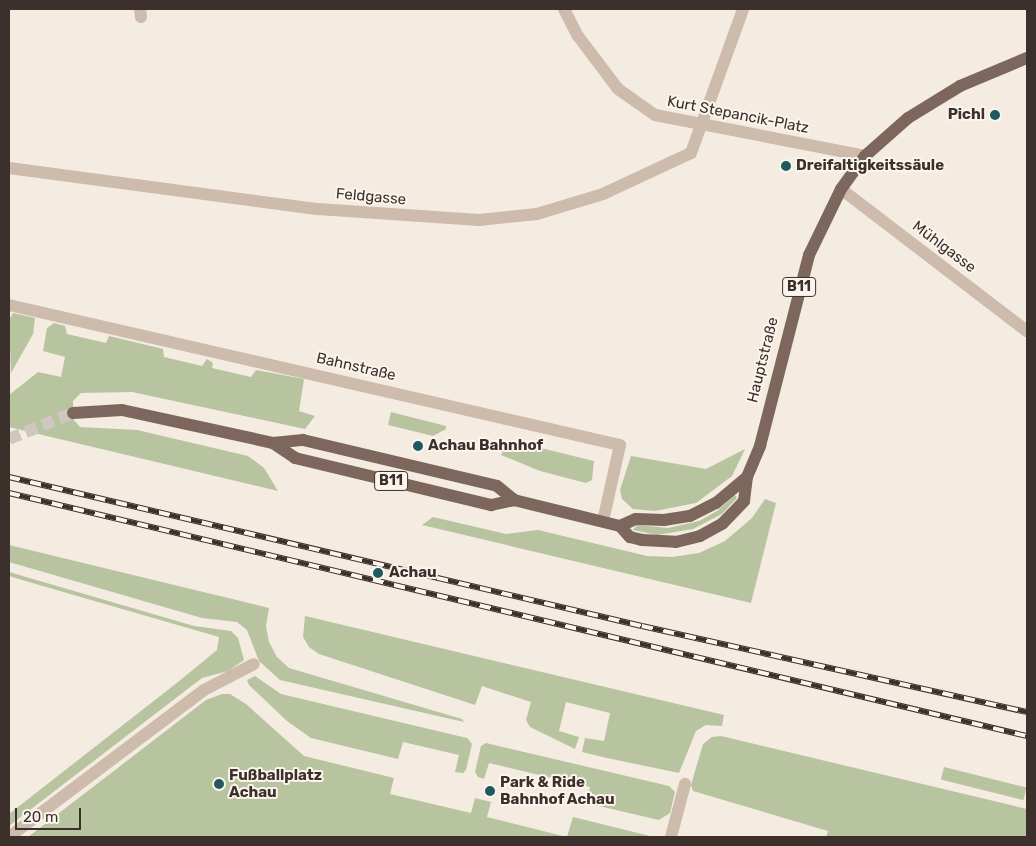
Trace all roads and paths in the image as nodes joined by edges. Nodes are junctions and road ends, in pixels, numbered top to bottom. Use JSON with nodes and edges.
{"nodes":[{"id":1,"x":564,"y":9,"type":"edge"},
{"id":2,"x":743,"y":9,"type":"edge"},
{"id":3,"x":1027,"y":58,"type":"edge"},
{"id":4,"x":700,"y":125,"type":"junction"},
{"id":5,"x":865,"y":156,"type":"junction"},
{"id":6,"x":9,"y":168,"type":"edge"},
{"id":7,"x":841,"y":189,"type":"junction"},
{"id":8,"x":9,"y":305,"type":"edge"},
{"id":9,"x":1027,"y":331,"type":"edge"},
{"id":10,"x":73,"y":413,"type":"tunnel mouth"},
{"id":11,"x":273,"y":442,"type":"junction"},
{"id":12,"x":747,"y":478,"type":"junction"},
{"id":13,"x":514,"y":500,"type":"junction"},
{"id":14,"x":603,"y":521,"type":"junction"},
{"id":15,"x":620,"y":526,"type":"junction"},
{"id":16,"x":254,"y":664,"type":"dead end"},
{"id":17,"x":685,"y":784,"type":"dead end"},
{"id":18,"x":9,"y":837,"type":"edge"},
{"id":19,"x":671,"y":837,"type":"edge"}],
"edges":[{"from":1,"to":4,"type":"street","name":"Kurt Stepancik-Platz"},
{"from":2,"to":4,"type":"street","name":"Feldgasse"},
{"from":3,"to":5,"type":"main road","name":"Hauptstraße","number":"B11"},
{"from":4,"to":5,"type":"street","name":"Kurt Stepancik-Platz"},
{"from":4,"to":6,"type":"street","name":"Feldgasse"},
{"from":5,"to":7,"type":"main road","name":"Hauptstraße","number":"B11"},
{"from":7,"to":9,"type":"street","name":"Mühlgasse"},
{"from":7,"to":12,"type":"main road","name":"Hauptstraße","number":"B11"},
{"from":8,"to":14,"type":"street","name":"Bahnstraße"},
{"from":10,"to":11,"type":"main road","number":"B11"},
{"from":11,"to":13,"type":"main road","number":"B11"},
{"from":11,"to":13,"type":"main road","number":"B11"},
{"from":12,"to":15,"type":"main road"},
{"from":12,"to":15,"type":"main road","number":"B11"},
{"from":13,"to":14,"type":"main road","number":"B11"},
{"from":14,"to":15,"type":"main road","number":"B11"},
{"from":16,"to":18,"type":"street"},
{"from":17,"to":19,"type":"street"}]}
